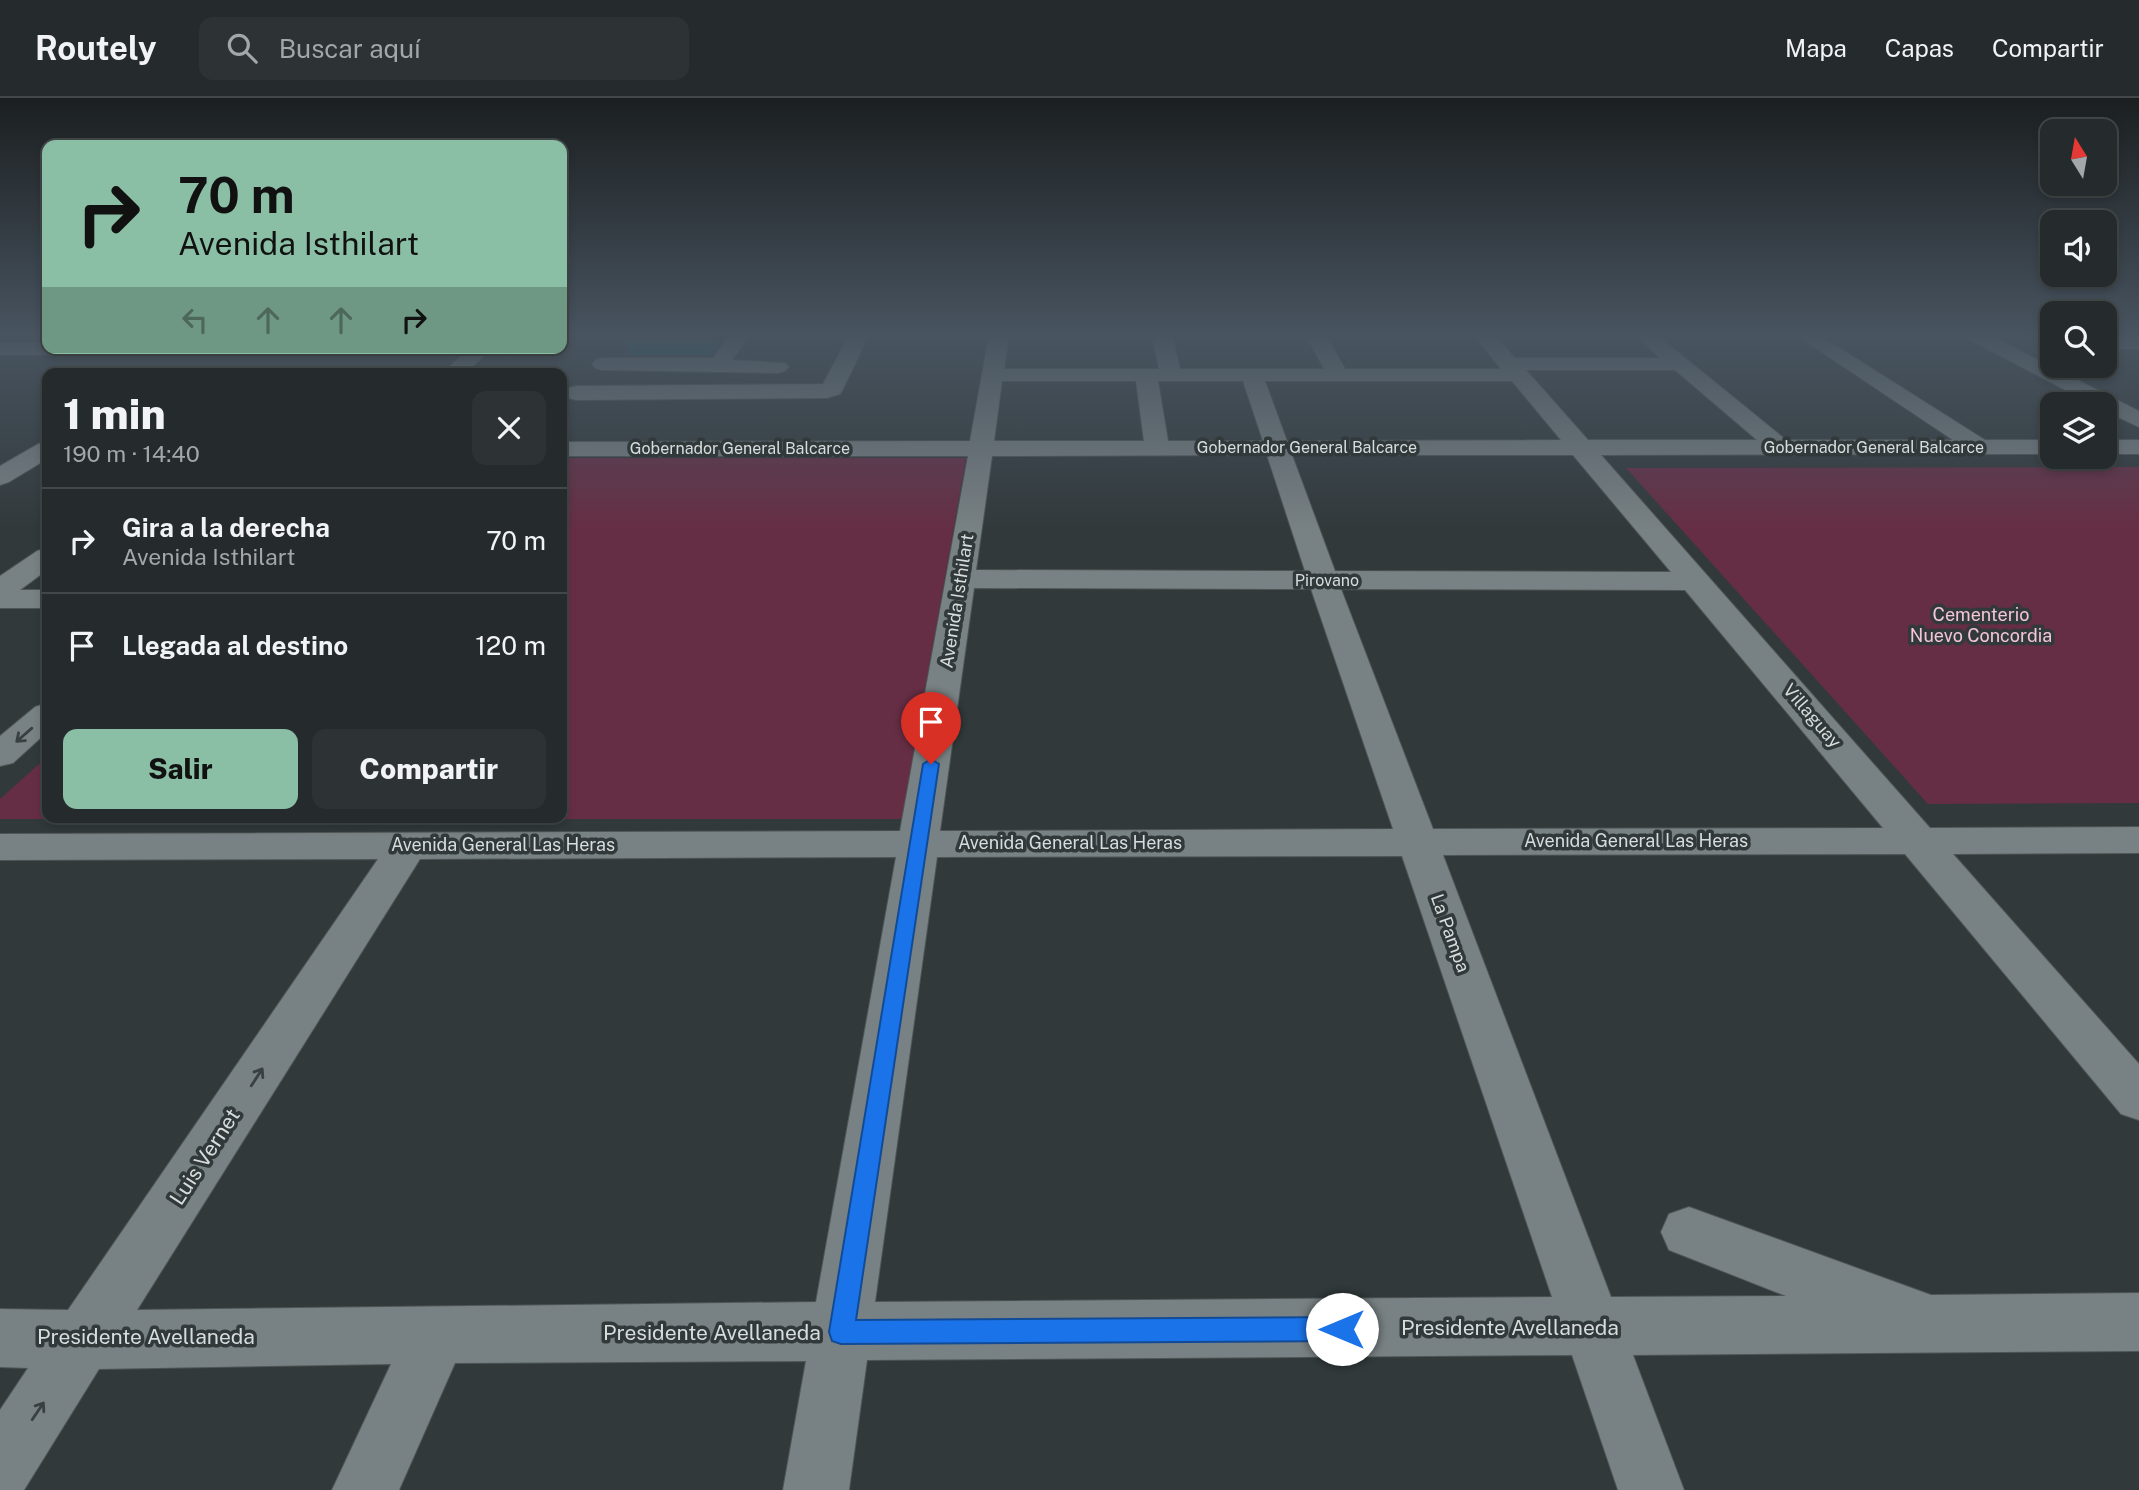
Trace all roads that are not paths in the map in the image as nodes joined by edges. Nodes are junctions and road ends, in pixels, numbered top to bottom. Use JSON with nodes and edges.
{"nodes":[{"id":1,"x":990,"y":400,"type":"edge"},
{"id":2,"x":1150,"y":400,"type":"edge"},
{"id":3,"x":1260,"y":400,"type":"edge"},
{"id":4,"x":1541,"y":400,"type":"edge"},
{"id":5,"x":1723,"y":400,"type":"edge"},
{"id":6,"x":1907,"y":400,"type":"edge"},
{"id":7,"x":2100,"y":400,"type":"edge"},
{"id":8,"x":2139,"y":420,"type":"edge"},
{"id":9,"x":1276,"y":447,"type":"junction"},
{"id":10,"x":1781,"y":447,"type":"junction"},
{"id":11,"x":1980,"y":447,"type":"junction"},
{"id":12,"x":2040,"y":447,"type":"edge"},
{"id":13,"x":2117,"y":447,"type":"edge"},
{"id":14,"x":2139,"y":447,"type":"edge"},
{"id":15,"x":983,"y":448,"type":"junction"},
{"id":16,"x":1157,"y":448,"type":"junction"},
{"id":17,"x":1583,"y":448,"type":"junction"},
{"id":18,"x":0,"y":449,"type":"edge"},
{"id":19,"x":42,"y":449,"type":"edge"},
{"id":20,"x":567,"y":449,"type":"edge"},
{"id":21,"x":42,"y":452,"type":"edge"},
{"id":22,"x":0,"y":477,"type":"edge"},
{"id":23,"x":42,"y":561,"type":"edge"},
{"id":24,"x":960,"y":579,"type":"junction"},
{"id":25,"x":1323,"y":580,"type":"junction"},
{"id":26,"x":1694,"y":581,"type":"junction"},
{"id":27,"x":0,"y":590,"type":"edge"},
{"id":28,"x":0,"y":599,"type":"edge"},
{"id":29,"x":42,"y":599,"type":"edge"},
{"id":30,"x":42,"y":719,"type":"edge"},
{"id":31,"x":0,"y":755,"type":"edge"},
{"id":32,"x":1919,"y":839,"type":"junction"},
{"id":33,"x":2139,"y":840,"type":"edge"},
{"id":34,"x":1418,"y":843,"type":"junction"},
{"id":35,"x":919,"y":844,"type":"junction"},
{"id":36,"x":408,"y":845,"type":"junction"},
{"id":37,"x":0,"y":847,"type":"edge"},
{"id":38,"x":2139,"y":1099,"type":"edge"},
{"id":39,"x":1689,"y":1232,"type":"dead end"},
{"id":40,"x":2139,"y":1322,"type":"edge"},
{"id":41,"x":1937,"y":1325,"type":"junction"},
{"id":42,"x":1592,"y":1327,"type":"junction"},
{"id":43,"x":841,"y":1332,"type":"junction"},
{"id":44,"x":437,"y":1334,"type":"junction"},
{"id":45,"x":0,"y":1338,"type":"edge"},
{"id":46,"x":86,"y":1340,"type":"junction"},
{"id":47,"x":0,"y":1467,"type":"edge"},
{"id":48,"x":365,"y":1490,"type":"edge"},
{"id":49,"x":816,"y":1490,"type":"edge"},
{"id":50,"x":1651,"y":1490,"type":"edge"}],
"edges":[{"from":1,"to":15,"type":"street","name":"Avenida Isthilart"},
{"from":2,"to":16,"type":"street"},
{"from":3,"to":9,"type":"street","name":"La Pampa"},
{"from":4,"to":17,"type":"street","name":"Villaguay"},
{"from":5,"to":10,"type":"street"},
{"from":6,"to":11,"type":"street"},
{"from":7,"to":8,"type":"street"},
{"from":9,"to":16,"type":"street","name":"Gobernador General Balcarce"},
{"from":9,"to":17,"type":"street","name":"Gobernador General Balcarce"},
{"from":9,"to":25,"type":"street","name":"La Pampa"},
{"from":10,"to":11,"type":"street","name":"Gobernador General Balcarce"},
{"from":10,"to":17,"type":"street","name":"Gobernador General Balcarce"},
{"from":11,"to":12,"type":"street","name":"Gobernador General Balcarce"},
{"from":13,"to":14,"type":"street"},
{"from":15,"to":16,"type":"street","name":"Gobernador General Balcarce"},
{"from":15,"to":20,"type":"street","name":"Gobernador General Balcarce"},
{"from":15,"to":24,"type":"street","name":"Avenida Isthilart"},
{"from":17,"to":26,"type":"street","name":"Villaguay"},
{"from":18,"to":19,"type":"street"},
{"from":21,"to":22,"type":"street"},
{"from":23,"to":27,"type":"street"},
{"from":24,"to":25,"type":"street","name":"Pirovano"},
{"from":24,"to":35,"type":"street","name":"Avenida Isthilart"},
{"from":25,"to":26,"type":"street","name":"Pirovano"},
{"from":25,"to":34,"type":"street","name":"La Pampa"},
{"from":26,"to":32,"type":"street","name":"Villaguay"},
{"from":28,"to":29,"type":"street"},
{"from":30,"to":31,"type":"street","one_way":true},
{"from":32,"to":33,"type":"street","name":"Avenida General Las Heras"},
{"from":32,"to":34,"type":"street","name":"Avenida General Las Heras"},
{"from":32,"to":38,"type":"street","name":"Villaguay"},
{"from":34,"to":35,"type":"street","name":"Avenida General Las Heras"},
{"from":34,"to":42,"type":"street","name":"La Pampa"},
{"from":35,"to":36,"type":"street","name":"Avenida General Las Heras"},
{"from":35,"to":43,"type":"street","name":"Avenida Isthilart"},
{"from":36,"to":37,"type":"street","name":"Avenida General Las Heras"},
{"from":46,"to":36,"type":"street","name":"Luis Vernet","one_way":true},
{"from":39,"to":41,"type":"street"},
{"from":40,"to":41,"type":"street","name":"Presidente Avellaneda"},
{"from":41,"to":42,"type":"street","name":"Presidente Avellaneda"},
{"from":42,"to":43,"type":"street","name":"Presidente Avellaneda"},
{"from":42,"to":50,"type":"street","name":"La Pampa"},
{"from":43,"to":44,"type":"street","name":"Presidente Avellaneda"},
{"from":43,"to":49,"type":"street","name":"Avenida Isthilart"},
{"from":44,"to":46,"type":"street","name":"Presidente Avellaneda"},
{"from":44,"to":48,"type":"street"},
{"from":45,"to":46,"type":"street","name":"Presidente Avellaneda"},
{"from":47,"to":46,"type":"street","name":"Luis Vernet","one_way":true}]}
